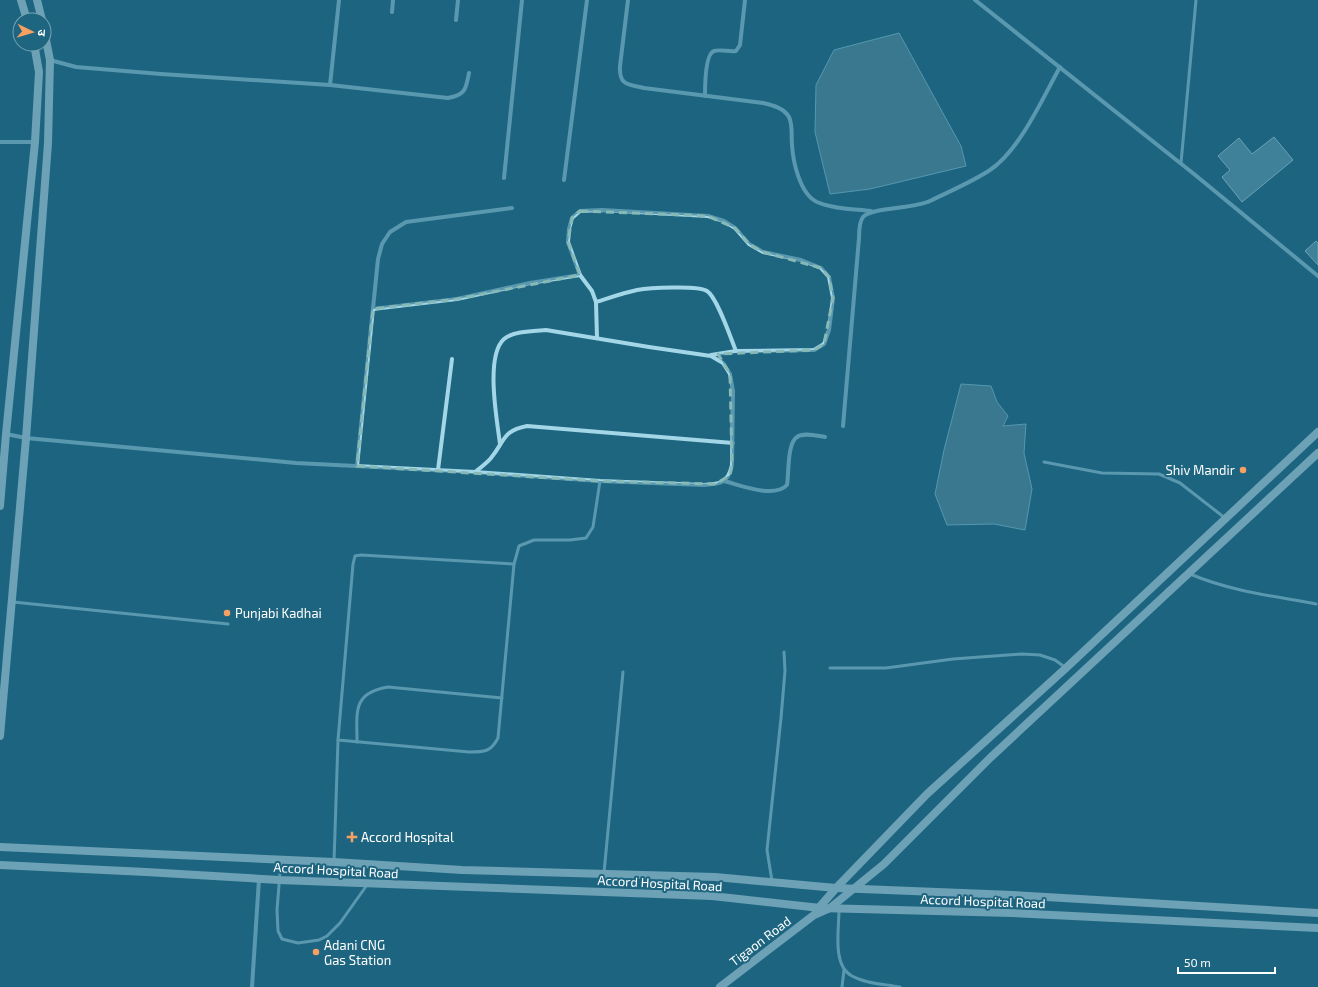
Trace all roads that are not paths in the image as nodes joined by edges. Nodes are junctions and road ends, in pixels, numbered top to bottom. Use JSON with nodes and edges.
{"nodes":[{"id":1,"x":21,"y":0,"type":"edge"},
{"id":2,"x":37,"y":0,"type":"edge"},
{"id":3,"x":339,"y":0,"type":"edge"},
{"id":4,"x":393,"y":0,"type":"edge"},
{"id":5,"x":458,"y":0,"type":"edge"},
{"id":6,"x":522,"y":0,"type":"edge"},
{"id":7,"x":587,"y":0,"type":"edge"},
{"id":8,"x":628,"y":0,"type":"edge"},
{"id":9,"x":746,"y":0,"type":"edge"},
{"id":10,"x":975,"y":0,"type":"edge"},
{"id":11,"x":1196,"y":0,"type":"edge"},
{"id":12,"x":25,"y":12,"type":"edge"},
{"id":13,"x":40,"y":12,"type":"edge"},
{"id":14,"x":392,"y":12,"type":"dead end"},
{"id":15,"x":456,"y":20,"type":"dead end"},
{"id":16,"x":35,"y":52,"type":"edge"},
{"id":17,"x":48,"y":52,"type":"edge"},
{"id":18,"x":50,"y":60,"type":"junction"},
{"id":19,"x":1060,"y":67,"type":"junction"},
{"id":20,"x":469,"y":73,"type":"dead end"},
{"id":21,"x":330,"y":85,"type":"junction"},
{"id":22,"x":705,"y":96,"type":"junction"},
{"id":23,"x":0,"y":142,"type":"edge"},
{"id":24,"x":35,"y":142,"type":"junction"},
{"id":25,"x":1181,"y":163,"type":"junction"},
{"id":26,"x":504,"y":178,"type":"dead end"},
{"id":27,"x":564,"y":180,"type":"dead end"},
{"id":28,"x":512,"y":208,"type":"dead end"},
{"id":29,"x":874,"y":211,"type":"junction"},
{"id":30,"x":580,"y":275,"type":"junction"},
{"id":31,"x":1318,"y":276,"type":"edge"},
{"id":32,"x":596,"y":302,"type":"junction"},
{"id":33,"x":373,"y":310,"type":"junction"},
{"id":34,"x":597,"y":338,"type":"junction"},
{"id":35,"x":736,"y":351,"type":"junction"},
{"id":36,"x":711,"y":356,"type":"junction"},
{"id":37,"x":452,"y":359,"type":"dead end"},
{"id":38,"x":843,"y":426,"type":"dead end"},
{"id":39,"x":1318,"y":432,"type":"edge"},
{"id":40,"x":6,"y":434,"type":"junction"},
{"id":41,"x":825,"y":437,"type":"dead end"},
{"id":42,"x":26,"y":438,"type":"junction"},
{"id":43,"x":733,"y":443,"type":"junction"},
{"id":44,"x":500,"y":444,"type":"junction"},
{"id":45,"x":1318,"y":453,"type":"edge"},
{"id":46,"x":1044,"y":462,"type":"dead end"},
{"id":47,"x":357,"y":466,"type":"junction"},
{"id":48,"x":438,"y":470,"type":"junction"},
{"id":49,"x":475,"y":472,"type":"junction"},
{"id":50,"x":600,"y":481,"type":"junction"},
{"id":51,"x":724,"y":481,"type":"junction"},
{"id":52,"x":0,"y":506,"type":"edge"},
{"id":53,"x":1226,"y":519,"type":"junction"},
{"id":54,"x":514,"y":564,"type":"junction"},
{"id":55,"x":1189,"y":573,"type":"junction"},
{"id":56,"x":12,"y":601,"type":"junction"},
{"id":57,"x":1316,"y":604,"type":"dead end"},
{"id":58,"x":228,"y":624,"type":"dead end"},
{"id":59,"x":784,"y":652,"type":"dead end"},
{"id":60,"x":830,"y":668,"type":"dead end"},
{"id":61,"x":1066,"y":668,"type":"junction"},
{"id":62,"x":624,"y":672,"type":"dead end"},
{"id":63,"x":502,"y":698,"type":"junction"},
{"id":64,"x":0,"y":736,"type":"edge"},
{"id":65,"x":338,"y":740,"type":"junction"},
{"id":66,"x":357,"y":742,"type":"junction"},
{"id":67,"x":0,"y":847,"type":"edge"},
{"id":68,"x":281,"y":860,"type":"junction"},
{"id":69,"x":334,"y":862,"type":"junction"},
{"id":70,"x":0,"y":865,"type":"edge"},
{"id":71,"x":604,"y":874,"type":"junction"},
{"id":72,"x":259,"y":878,"type":"junction"},
{"id":73,"x":279,"y":880,"type":"junction"},
{"id":74,"x":772,"y":883,"type":"junction"},
{"id":75,"x":368,"y":884,"type":"junction"},
{"id":76,"x":836,"y":888,"type":"junction"},
{"id":77,"x":854,"y":889,"type":"junction"},
{"id":78,"x":830,"y":908,"type":"junction"},
{"id":79,"x":840,"y":908,"type":"junction"},
{"id":80,"x":816,"y":911,"type":"junction"},
{"id":81,"x":1318,"y":912,"type":"edge"},
{"id":82,"x":1318,"y":928,"type":"edge"},
{"id":83,"x":844,"y":970,"type":"junction"},
{"id":84,"x":252,"y":987,"type":"edge"},
{"id":85,"x":720,"y":987,"type":"edge"},
{"id":86,"x":842,"y":987,"type":"edge"},
{"id":87,"x":900,"y":987,"type":"edge"}],
"edges":[{"from":1,"to":12,"type":"street"},
{"from":2,"to":13,"type":"street"},
{"from":3,"to":21,"type":"street"},
{"from":4,"to":14,"type":"street"},
{"from":5,"to":15,"type":"street"},
{"from":6,"to":26,"type":"street"},
{"from":7,"to":27,"type":"street"},
{"from":8,"to":22,"type":"street"},
{"from":9,"to":22,"type":"street"},
{"from":10,"to":19,"type":"street"},
{"from":11,"to":25,"type":"lane"},
{"from":16,"to":24,"type":"street"},
{"from":17,"to":18,"type":"street"},
{"from":18,"to":21,"type":"street"},
{"from":18,"to":42,"type":"street"},
{"from":19,"to":25,"type":"street"},
{"from":19,"to":29,"type":"street"},
{"from":20,"to":21,"type":"street"},
{"from":22,"to":29,"type":"street"},
{"from":23,"to":24,"type":"street"},
{"from":24,"to":40,"type":"street"},
{"from":25,"to":31,"type":"street"},
{"from":28,"to":33,"type":"street"},
{"from":29,"to":38,"type":"street"},
{"from":30,"to":32,"type":"street"},
{"from":30,"to":33,"type":"street"},
{"from":30,"to":35,"type":"street"},
{"from":32,"to":34,"type":"street"},
{"from":32,"to":35,"type":"street"},
{"from":33,"to":47,"type":"street"},
{"from":34,"to":36,"type":"street"},
{"from":34,"to":44,"type":"street"},
{"from":35,"to":36,"type":"street"},
{"from":36,"to":43,"type":"street"},
{"from":37,"to":48,"type":"street"},
{"from":39,"to":53,"type":"street"},
{"from":40,"to":42,"type":"street"},
{"from":40,"to":52,"type":"street"},
{"from":41,"to":51,"type":"street"},
{"from":42,"to":47,"type":"street"},
{"from":42,"to":56,"type":"street"},
{"from":43,"to":44,"type":"street"},
{"from":43,"to":51,"type":"street"},
{"from":44,"to":49,"type":"street"},
{"from":45,"to":55,"type":"street"},
{"from":46,"to":53,"type":"lane"},
{"from":47,"to":48,"type":"street"},
{"from":48,"to":49,"type":"street"},
{"from":49,"to":50,"type":"street"},
{"from":50,"to":51,"type":"street"},
{"from":50,"to":54,"type":"lane"},
{"from":53,"to":61,"type":"street"},
{"from":54,"to":63,"type":"lane"},
{"from":54,"to":65,"type":"lane"},
{"from":55,"to":57,"type":"lane"},
{"from":55,"to":77,"type":"street"},
{"from":56,"to":58,"type":"lane"},
{"from":56,"to":64,"type":"street"},
{"from":59,"to":74,"type":"lane"},
{"from":60,"to":61,"type":"lane"},
{"from":61,"to":76,"type":"street"},
{"from":62,"to":71,"type":"lane"},
{"from":63,"to":66,"type":"lane"},
{"from":63,"to":66,"type":"lane"},
{"from":65,"to":66,"type":"lane"},
{"from":65,"to":69,"type":"lane"},
{"from":67,"to":68,"type":"street"},
{"from":68,"to":69,"type":"street"},
{"from":68,"to":73,"type":"lane"},
{"from":69,"to":71,"type":"street"},
{"from":70,"to":72,"type":"street","name":"Accord Hospital Road"},
{"from":71,"to":74,"type":"street"},
{"from":72,"to":73,"type":"street","name":"Accord Hospital Road"},
{"from":72,"to":84,"type":"street"},
{"from":73,"to":75,"type":"street","name":"Accord Hospital Road"},
{"from":73,"to":75,"type":"lane"},
{"from":74,"to":76,"type":"street"},
{"from":75,"to":80,"type":"street","name":"Accord Hospital Road"},
{"from":76,"to":77,"type":"street"},
{"from":76,"to":80,"type":"street"},
{"from":77,"to":78,"type":"street"},
{"from":77,"to":81,"type":"street"},
{"from":78,"to":79,"type":"street","name":"Accord Hospital Road"},
{"from":78,"to":80,"type":"street"},
{"from":79,"to":82,"type":"street","name":"Accord Hospital Road"},
{"from":79,"to":83,"type":"lane"},
{"from":80,"to":85,"type":"street","name":"Tigaon Road"},
{"from":83,"to":86,"type":"lane"},
{"from":83,"to":87,"type":"lane"}]}
